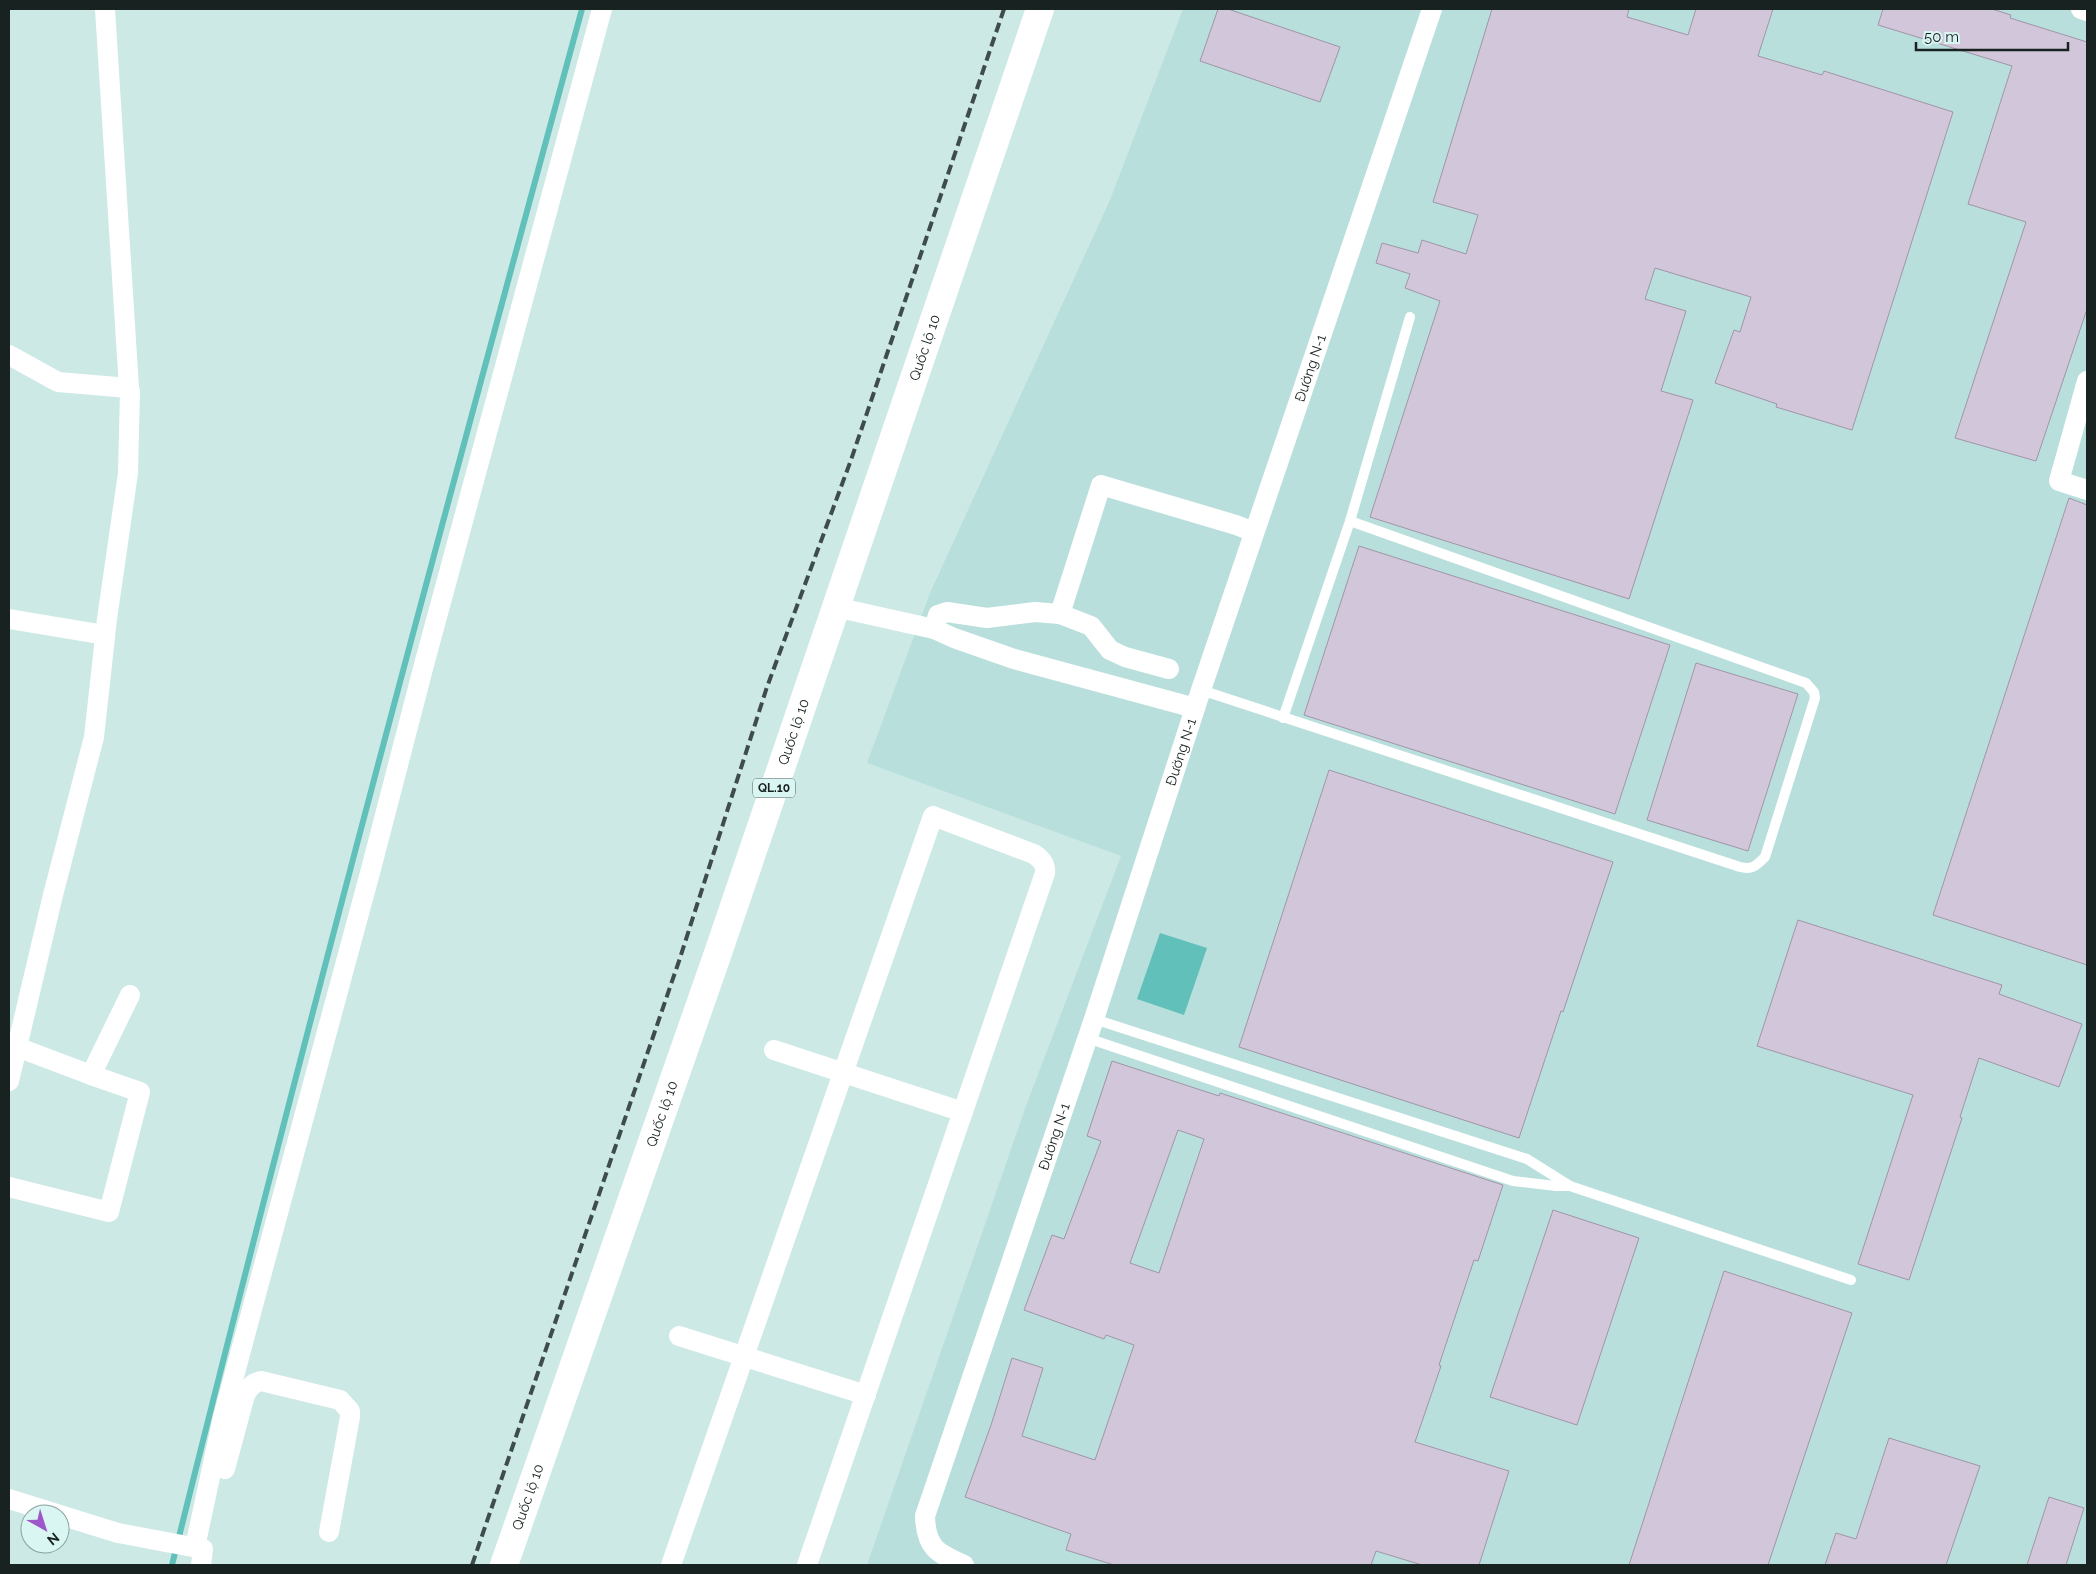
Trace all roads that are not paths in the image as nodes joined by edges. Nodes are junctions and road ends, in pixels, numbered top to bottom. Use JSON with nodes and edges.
{"nodes":[{"id":1,"x":105,"y":9,"type":"edge"},
{"id":2,"x":602,"y":9,"type":"edge"},
{"id":3,"x":1040,"y":9,"type":"edge"},
{"id":4,"x":1432,"y":9,"type":"edge"},
{"id":5,"x":2081,"y":9,"type":"edge"},
{"id":6,"x":2087,"y":11,"type":"edge"},
{"id":7,"x":1410,"y":317,"type":"dead end"},
{"id":8,"x":9,"y":355,"type":"edge"},
{"id":9,"x":2087,"y":380,"type":"edge"},
{"id":10,"x":128,"y":388,"type":"junction"},
{"id":11,"x":2087,"y":490,"type":"edge"},
{"id":12,"x":1350,"y":522,"type":"junction"},
{"id":13,"x":1254,"y":532,"type":"junction"},
{"id":14,"x":835,"y":607,"type":"junction"},
{"id":15,"x":1060,"y":614,"type":"junction"},
{"id":16,"x":9,"y":619,"type":"edge"},
{"id":17,"x":934,"y":629,"type":"junction"},
{"id":18,"x":105,"y":635,"type":"junction"},
{"id":19,"x":1170,"y":669,"type":"dead end"},
{"id":20,"x":1198,"y":699,"type":"junction"},
{"id":21,"x":1284,"y":718,"type":"junction"},
{"id":22,"x":130,"y":995,"type":"dead end"},
{"id":23,"x":1094,"y":1019,"type":"junction"},
{"id":24,"x":1088,"y":1038,"type":"junction"},
{"id":25,"x":17,"y":1047,"type":"junction"},
{"id":26,"x":774,"y":1050,"type":"dead end"},
{"id":27,"x":843,"y":1072,"type":"junction"},
{"id":28,"x":91,"y":1075,"type":"junction"},
{"id":29,"x":9,"y":1081,"type":"edge"},
{"id":30,"x":963,"y":1112,"type":"junction"},
{"id":31,"x":1570,"y":1186,"type":"junction"},
{"id":32,"x":9,"y":1187,"type":"edge"},
{"id":33,"x":1851,"y":1280,"type":"dead end"},
{"id":34,"x":679,"y":1336,"type":"dead end"},
{"id":35,"x":744,"y":1356,"type":"junction"},
{"id":36,"x":866,"y":1395,"type":"junction"},
{"id":37,"x":9,"y":1498,"type":"edge"},
{"id":38,"x":28,"y":1504,"type":"edge"},
{"id":39,"x":70,"y":1518,"type":"edge"},
{"id":40,"x":329,"y":1532,"type":"dead end"},
{"id":41,"x":197,"y":1552,"type":"edge"},
{"id":42,"x":504,"y":1565,"type":"edge"},
{"id":43,"x":671,"y":1565,"type":"edge"},
{"id":44,"x":807,"y":1565,"type":"edge"},
{"id":45,"x":964,"y":1565,"type":"edge"}],
"edges":[{"from":1,"to":10,"type":"street"},
{"from":2,"to":41,"type":"street"},
{"from":3,"to":14,"type":"highway","name":"Quốc lộ 10","number":"QL.10"},
{"from":4,"to":13,"type":"street","name":"Đường N-1"},
{"from":5,"to":6,"type":"street"},
{"from":7,"to":12,"type":"lane"},
{"from":8,"to":10,"type":"street"},
{"from":9,"to":11,"type":"street"},
{"from":10,"to":18,"type":"street"},
{"from":12,"to":21,"type":"lane"},
{"from":12,"to":21,"type":"lane"},
{"from":13,"to":15,"type":"street"},
{"from":13,"to":20,"type":"street","name":"Đường N-1"},
{"from":14,"to":17,"type":"street"},
{"from":14,"to":42,"type":"highway","name":"Quốc lộ 10","number":"QL.10"},
{"from":15,"to":17,"type":"street"},
{"from":15,"to":19,"type":"street"},
{"from":16,"to":18,"type":"street"},
{"from":17,"to":20,"type":"street"},
{"from":18,"to":25,"type":"street"},
{"from":20,"to":21,"type":"lane"},
{"from":20,"to":23,"type":"street","name":"Đường N-1"},
{"from":22,"to":28,"type":"street"},
{"from":23,"to":24,"type":"street","name":"Đường N-1"},
{"from":23,"to":31,"type":"lane"},
{"from":24,"to":31,"type":"lane"},
{"from":24,"to":45,"type":"street","name":"Đường N-1"},
{"from":25,"to":28,"type":"street"},
{"from":25,"to":29,"type":"street"},
{"from":26,"to":27,"type":"street"},
{"from":27,"to":30,"type":"street"},
{"from":27,"to":30,"type":"street"},
{"from":27,"to":35,"type":"street"},
{"from":28,"to":32,"type":"street"},
{"from":30,"to":36,"type":"street"},
{"from":31,"to":33,"type":"lane"},
{"from":34,"to":35,"type":"street"},
{"from":35,"to":36,"type":"street"},
{"from":35,"to":43,"type":"street"},
{"from":36,"to":44,"type":"street"},
{"from":37,"to":38,"type":"street"},
{"from":39,"to":41,"type":"street"},
{"from":40,"to":41,"type":"street"}]}
